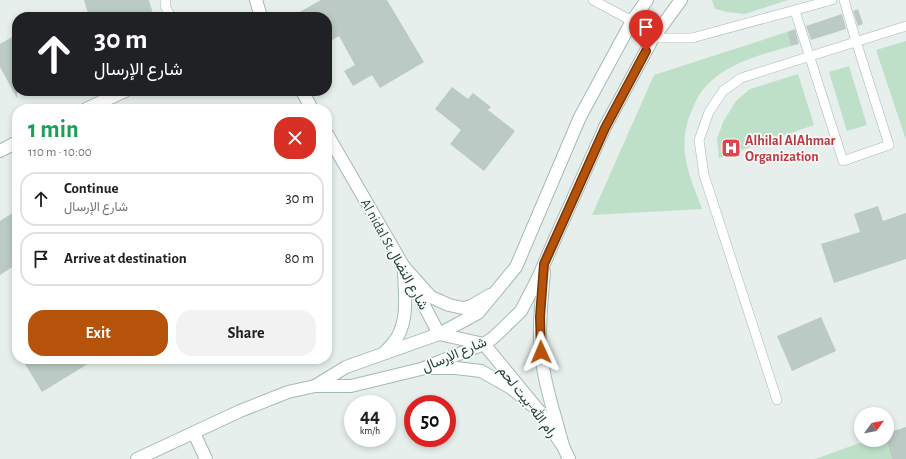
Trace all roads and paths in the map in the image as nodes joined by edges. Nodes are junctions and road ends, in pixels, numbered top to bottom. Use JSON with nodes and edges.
{"nodes":[{"id":1,"x":166,"y":0,"type":"edge"},
{"id":2,"x":256,"y":0,"type":"edge"},
{"id":3,"x":593,"y":0,"type":"edge"},
{"id":4,"x":647,"y":0,"type":"edge"},
{"id":5,"x":681,"y":0,"type":"edge"},
{"id":6,"x":832,"y":0,"type":"edge"},
{"id":7,"x":844,"y":0,"type":"edge"},
{"id":8,"x":795,"y":11,"type":"junction"},
{"id":9,"x":168,"y":12,"type":"edge"},
{"id":10,"x":260,"y":12,"type":"edge"},
{"id":11,"x":632,"y":22,"type":"junction"},
{"id":12,"x":906,"y":26,"type":"edge"},
{"id":13,"x":653,"y":38,"type":"junction"},
{"id":14,"x":856,"y":41,"type":"junction"},
{"id":15,"x":810,"y":56,"type":"junction"},
{"id":16,"x":114,"y":96,"type":"edge"},
{"id":17,"x":97,"y":104,"type":"edge"},
{"id":18,"x":332,"y":143,"type":"edge"},
{"id":19,"x":12,"y":144,"type":"edge"},
{"id":20,"x":0,"y":150,"type":"edge"},
{"id":21,"x":544,"y":264,"type":"junction"},
{"id":22,"x":404,"y":267,"type":"junction"},
{"id":23,"x":498,"y":290,"type":"junction"},
{"id":24,"x":439,"y":334,"type":"junction"},
{"id":25,"x":484,"y":344,"type":"junction"},
{"id":26,"x":382,"y":355,"type":"junction"},
{"id":27,"x":421,"y":368,"type":"junction"},
{"id":28,"x":315,"y":386,"type":"junction"},
{"id":29,"x":777,"y":400,"type":"dead end"},
{"id":30,"x":538,"y":411,"type":"junction"},
{"id":31,"x":194,"y":433,"type":"junction"},
{"id":32,"x":563,"y":446,"type":"junction"},
{"id":33,"x":137,"y":459,"type":"edge"},
{"id":34,"x":206,"y":459,"type":"edge"},
{"id":35,"x":569,"y":459,"type":"edge"}],
"edges":[{"from":1,"to":9,"type":"lane"},
{"from":2,"to":10,"type":"main road"},
{"from":3,"to":11,"type":"lane"},
{"from":4,"to":11,"type":"main road","name":"شارع الإرسال"},
{"from":5,"to":13,"type":"main road","name":"شارع الإرسال"},
{"from":6,"to":8,"type":"lane"},
{"from":7,"to":14,"type":"lane"},
{"from":8,"to":13,"type":"lane"},
{"from":8,"to":15,"type":"lane"},
{"from":11,"to":23,"type":"main road","name":"شارع الإرسال"},
{"from":12,"to":14,"type":"lane"},
{"from":13,"to":21,"type":"main road","name":"شارع الإرسال"},
{"from":14,"to":15,"type":"lane"},
{"from":14,"to":15,"type":"lane"},
{"from":15,"to":29,"type":"lane"},
{"from":16,"to":17,"type":"main road"},
{"from":18,"to":22,"type":"main road","name":"Al nidal St شارع النضال"},
{"from":19,"to":20,"type":"main road"},
{"from":21,"to":25,"type":"main road","name":"شارع الإرسال"},
{"from":21,"to":32,"type":"main road"},
{"from":22,"to":23,"type":"main road"},
{"from":22,"to":24,"type":"main road","name":"Al nidal St شارع النضال"},
{"from":22,"to":26,"type":"main road"},
{"from":23,"to":24,"type":"main road","name":"شارع الإرسال"},
{"from":24,"to":25,"type":"main road"},
{"from":24,"to":26,"type":"main road","name":"شارع الإرسال"},
{"from":25,"to":27,"type":"main road","name":"شارع الإرسال"},
{"from":25,"to":30,"type":"main road","name":"رام الله-بيت لحم"},
{"from":26,"to":28,"type":"main road","name":"شارع الإرسال"},
{"from":27,"to":28,"type":"main road","name":"شارع الإرسال"},
{"from":27,"to":30,"type":"main road"},
{"from":28,"to":31,"type":"main road","name":"شارع الإرسال"},
{"from":30,"to":32,"type":"main road","name":"رام الله-بيت لحم"},
{"from":31,"to":33,"type":"main road","name":"شارع الإرسال"},
{"from":31,"to":34,"type":"main road"},
{"from":32,"to":35,"type":"main road","name":"رام الله-بيت لحم"}]}
